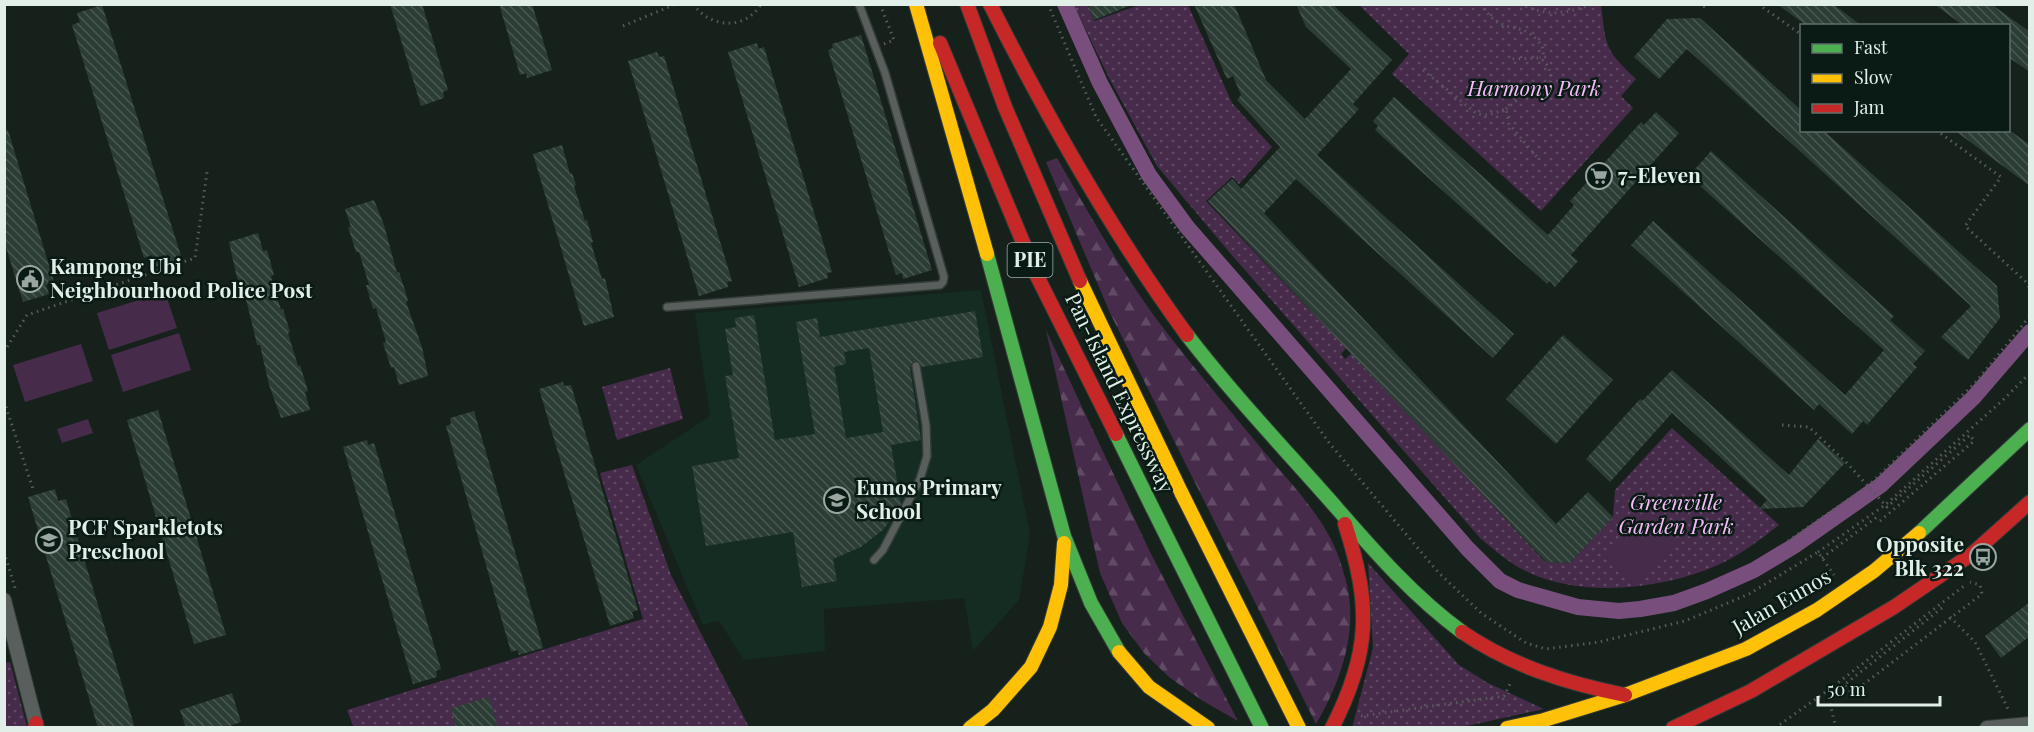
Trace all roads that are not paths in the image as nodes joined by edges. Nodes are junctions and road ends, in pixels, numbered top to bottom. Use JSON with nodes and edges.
{"nodes":[{"id":1,"x":859,"y":4,"type":"edge"},
{"id":2,"x":916,"y":4,"type":"edge"},
{"id":3,"x":924,"y":4,"type":"edge"},
{"id":4,"x":967,"y":4,"type":"edge"},
{"id":5,"x":990,"y":4,"type":"edge"},
{"id":6,"x":667,"y":307,"type":"dead end"},
{"id":7,"x":916,"y":366,"type":"dead end"},
{"id":8,"x":2030,"y":429,"type":"edge"},
{"id":9,"x":2030,"y":502,"type":"edge"},
{"id":10,"x":1341,"y":513,"type":"junction"},
{"id":11,"x":1064,"y":536,"type":"junction"},
{"id":12,"x":874,"y":560,"type":"dead end"},
{"id":13,"x":4,"y":600,"type":"edge"},
{"id":14,"x":1625,"y":694,"type":"junction"},
{"id":15,"x":1334,"y":723,"type":"edge"},
{"id":16,"x":2023,"y":724,"type":"edge"},
{"id":17,"x":36,"y":726,"type":"edge"},
{"id":18,"x":970,"y":728,"type":"edge"},
{"id":19,"x":1208,"y":728,"type":"edge"},
{"id":20,"x":1262,"y":728,"type":"edge"},
{"id":21,"x":1299,"y":728,"type":"edge"},
{"id":22,"x":1507,"y":728,"type":"edge"},
{"id":23,"x":1673,"y":728,"type":"edge"},
{"id":24,"x":1987,"y":728,"type":"edge"}],
"edges":[{"from":1,"to":6,"type":"lane"},
{"from":2,"to":11,"type":"highway"},
{"from":3,"to":20,"type":"highway","name":"Pan-Island Expressway","number":"PIE","bridge":true},
{"from":4,"to":21,"type":"highway","name":"Pan-Island Expressway","number":"PIE","bridge":true},
{"from":5,"to":10,"type":"highway"},
{"from":7,"to":12,"type":"lane"},
{"from":8,"to":14,"type":"highway","name":"Jalan Eunos"},
{"from":9,"to":23,"type":"highway"},
{"from":10,"to":14,"type":"highway"},
{"from":10,"to":15,"type":"highway"},
{"from":11,"to":18,"type":"highway"},
{"from":11,"to":19,"type":"highway"},
{"from":13,"to":17,"type":"street"},
{"from":14,"to":22,"type":"highway","name":"Jalan Eunos"},
{"from":16,"to":24,"type":"street"}]}
